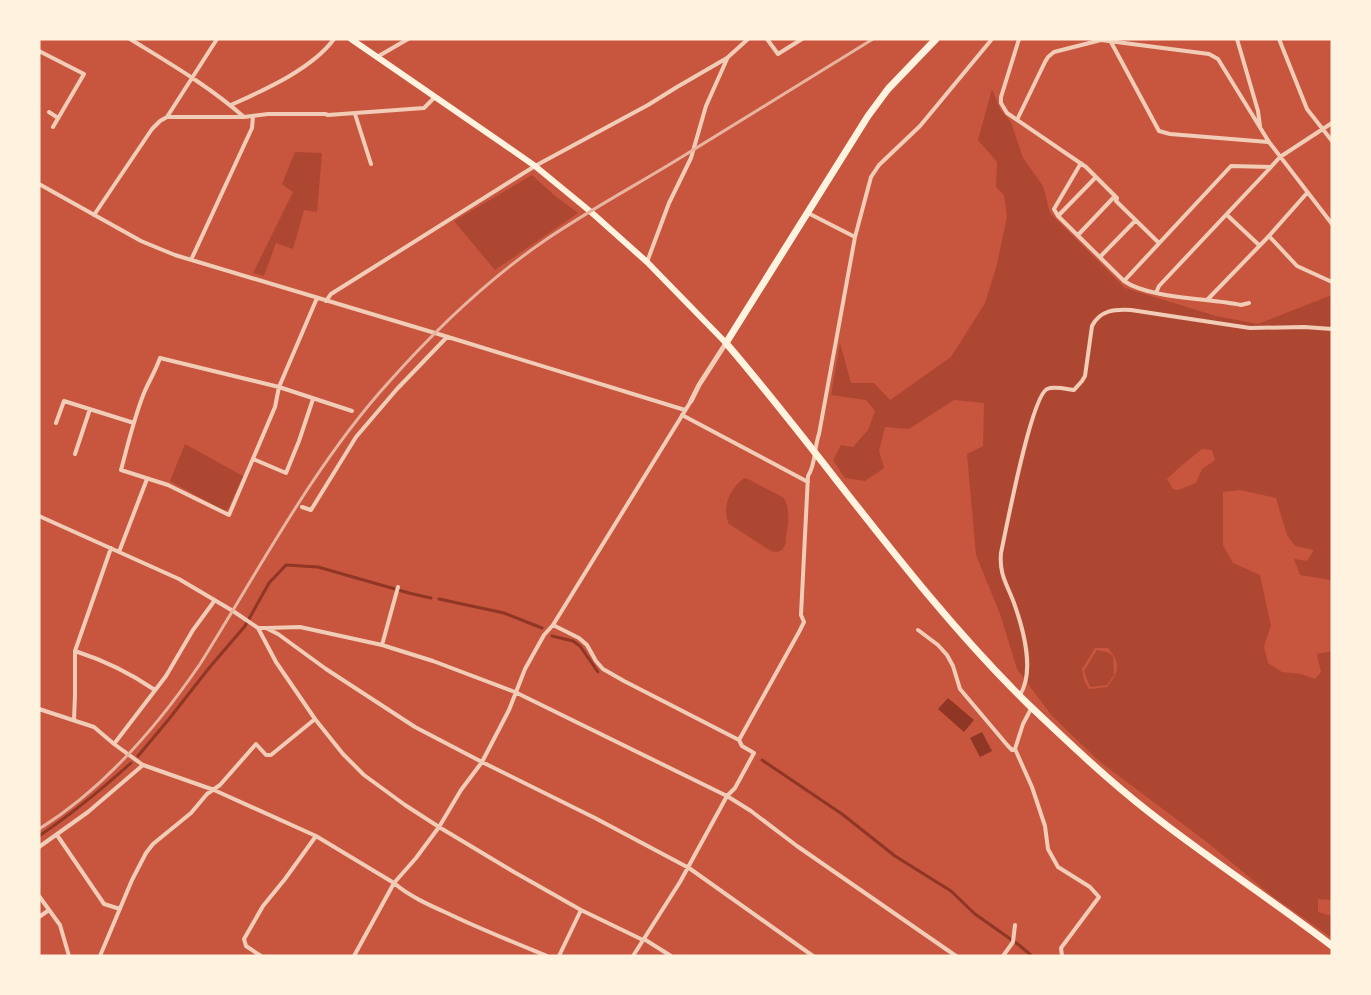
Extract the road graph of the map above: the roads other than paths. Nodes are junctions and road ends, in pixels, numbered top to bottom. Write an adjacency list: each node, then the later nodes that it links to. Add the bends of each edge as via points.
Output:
1 (130, 39): 18 (street)
2 (217, 39): 18 (street)
3 (334, 39): 20 (street, via 309,64)
4 (351, 39): 16 (main road)
5 (408, 39): 16 (street)
6 (748, 39): 17 (street)
7 (767, 39): 8 (street, via 778,54)
8 (802, 39)
9 (936, 39): 43 (highway, via 868,116)
10 (992, 39): 51 (street, via 920,126 874,171)
11 (1019, 39): 27 (street, via 1001,97 1007,113)
12 (1237, 39): 30 (street)
13 (1279, 39): 31 (street, via 1306,109)
14 (1111, 42): 27 (street, via 1093,41 1054,52); 30 (street, via 1209,54 1218,59); 33 (street, via 1159,131)
15 (39, 51): 26 (street, via 84,74)
16 (377, 57): 19 (main road)
17 (727, 58): 37 (street); 56 (street)
18 (192, 77): 20 (street); 24 (street)
19 (436, 96): 22 (street, via 424,108); 37 (main road)
20 (231, 105): 25 (street)
21 (49, 112): 26 (street)
22 (355, 114): 23 (street); 36 (street)
23 (253, 116): 25 (street); 55 (street, via 252,128)
24 (167, 117): 25 (street); 45 (street, via 152,129)
25 (244, 117)
26 (58, 118): 29 (street)
27 (1017, 120): 35 (street)
28 (1332, 123): 31 (street)
29 (53, 127)
30 (1261, 130): 33 (street)
31 (1323, 130): 32 (street); 34 (street)
32 (1332, 141)
33 (1269, 142): 34 (street)
34 (1280, 157): 38 (street); 41 (street)
35 (1081, 163): 39 (street); 46 (street, via 1054,209)
36 (371, 164)
37 (535, 166): 56 (main road); 62 (street, via 331,294)
38 (1271, 167): 44 (street); 52 (street, via 1231,166)
39 (1096, 177): 42 (street); 46 (street)
40 (39, 184): 45 (street)
41 (1307, 193): 48 (street); 50 (street)
42 (1115, 196): 47 (street); 49 (street)
43 (808, 213): 51 (street); 66 (highway)
44 (1227, 214): 53 (street); 59 (street)
45 (94, 215): 55 (street, via 141,241)
46 (1058, 216): 49 (street)
47 (1135, 221): 52 (street); 54 (street)
48 (1332, 224)
49 (1078, 235): 54 (street)
50 (1269, 236): 53 (street); 58 (street, via 1297,266)
51 (855, 237): 76 (street)
52 (1159, 243): 57 (street)
53 (1259, 245): 61 (street)
54 (1100, 257): 57 (street)
55 (191, 260): 60 (street)
56 (647, 262): 66 (main road)
57 (1124, 281): 59 (street)
58 (1332, 282)
59 (1156, 293): 61 (street)
60 (318, 298): 62 (street); 67 (street)
61 (1208, 300): 63 (street)
62 (326, 301): 65 (street)
63 (1249, 303)
64 (1332, 328): 95 (street, via 1250,328 1131,310 1112,310 1095,320 1082,381 1074,390 1047,389 1039,399 1023,451 1001,554 1001,570 1026,652 1025,687)
65 (447, 337): 71 (street); 81 (street, via 356,437 311,510)
66 (726, 343): 69 (street); 76 (highway)
67 (279, 387): 68 (street); 75 (street, via 160,358); 78 (street)
68 (313, 399): 72 (street); 78 (street, via 286,473)
69 (691, 401): 71 (street)
70 (90, 409): 74 (street, via 64,401); 75 (street); 77 (street)
71 (685, 410): 73 (street)
72 (352, 411)
73 (682, 415): 80 (street); 87 (street)
74 (56, 423)
75 (134, 423): 79 (street, via 121,470)
76 (814, 452): 80 (street); 95 (highway, via 920,586)
77 (75, 454)
78 (254, 459): 79 (street, via 229,515)
79 (147, 479): 84 (street)
80 (808, 482): 100 (street, via 801,615 804,622)
81 (302, 507)
82 (39, 516): 83 (street)
83 (111, 548): 84 (street); 92 (street)
84 (119, 552): 86 (street)
85 (397, 589): 91 (street)
86 (215, 600): 88 (street); 93 (street)
87 (553, 625): 94 (street); 100 (street, via 579,638 603,669)
88 (258, 628): 89 (street); 98 (street)
89 (266, 628): 91 (street, via 300,627); 103 (street, via 415,727)
90 (918, 630): 102 (street, via 947,655 960,689 1008,746)
91 (382, 645): 94 (street)
92 (75, 651): 93 (street, via 136,676); 99 (street)
93 (155, 690): 101 (street)
94 (515, 692): 103 (street); 106 (street)
95 (1020, 695): 96 (highway)
96 (1032, 707): 102 (street); 120 (highway, via 1149,812)
97 (39, 709): 99 (street)
98 (315, 719): 105 (street, via 271,755 256,744); 107 (street, via 364,775)
99 (74, 720): 101 (street, via 94,727)
100 (739, 740): 106 (street, via 754,753)
101 (114, 744): 104 (street)
102 (1016, 749): 132 (street, via 1046,826 1048,849 1054,861 1100,897 1061,948)
103 (482, 762): 107 (street); 111 (street)
104 (142, 765): 105 (street); 108 (street)
105 (213, 790): 109 (street); 114 (street, via 153,844)
106 (727, 796): 111 (street); 130 (street)
107 (439, 827): 112 (street); 116 (street)
108 (57, 835): 110 (street); 114 (street, via 104,904)
109 (316, 836): 112 (street); 123 (street, via 267,900 244,939 246,946)
110 (39, 847)
111 (689, 868): 119 (street); 129 (street)
112 (394, 883): 124 (street); 125 (street, via 431,906)
113 (39, 896): 115 (street)
114 (120, 909): 122 (street)
115 (49, 910): 117 (street); 121 (street, via 60,926)
116 (581, 910): 119 (street); 126 (street)
117 (39, 917)
118 (1015, 925): 131 (street, via 1013,942)
119 (643, 939): 127 (street); 128 (street)
120 (1332, 946)
121 (69, 956)
122 (100, 956)
123 (261, 956)
124 (354, 956)
125 (547, 956)
126 (560, 956)
127 (633, 956)
128 (671, 956)
129 (813, 956)
130 (956, 956)
131 (1003, 956)
132 (1062, 956)

